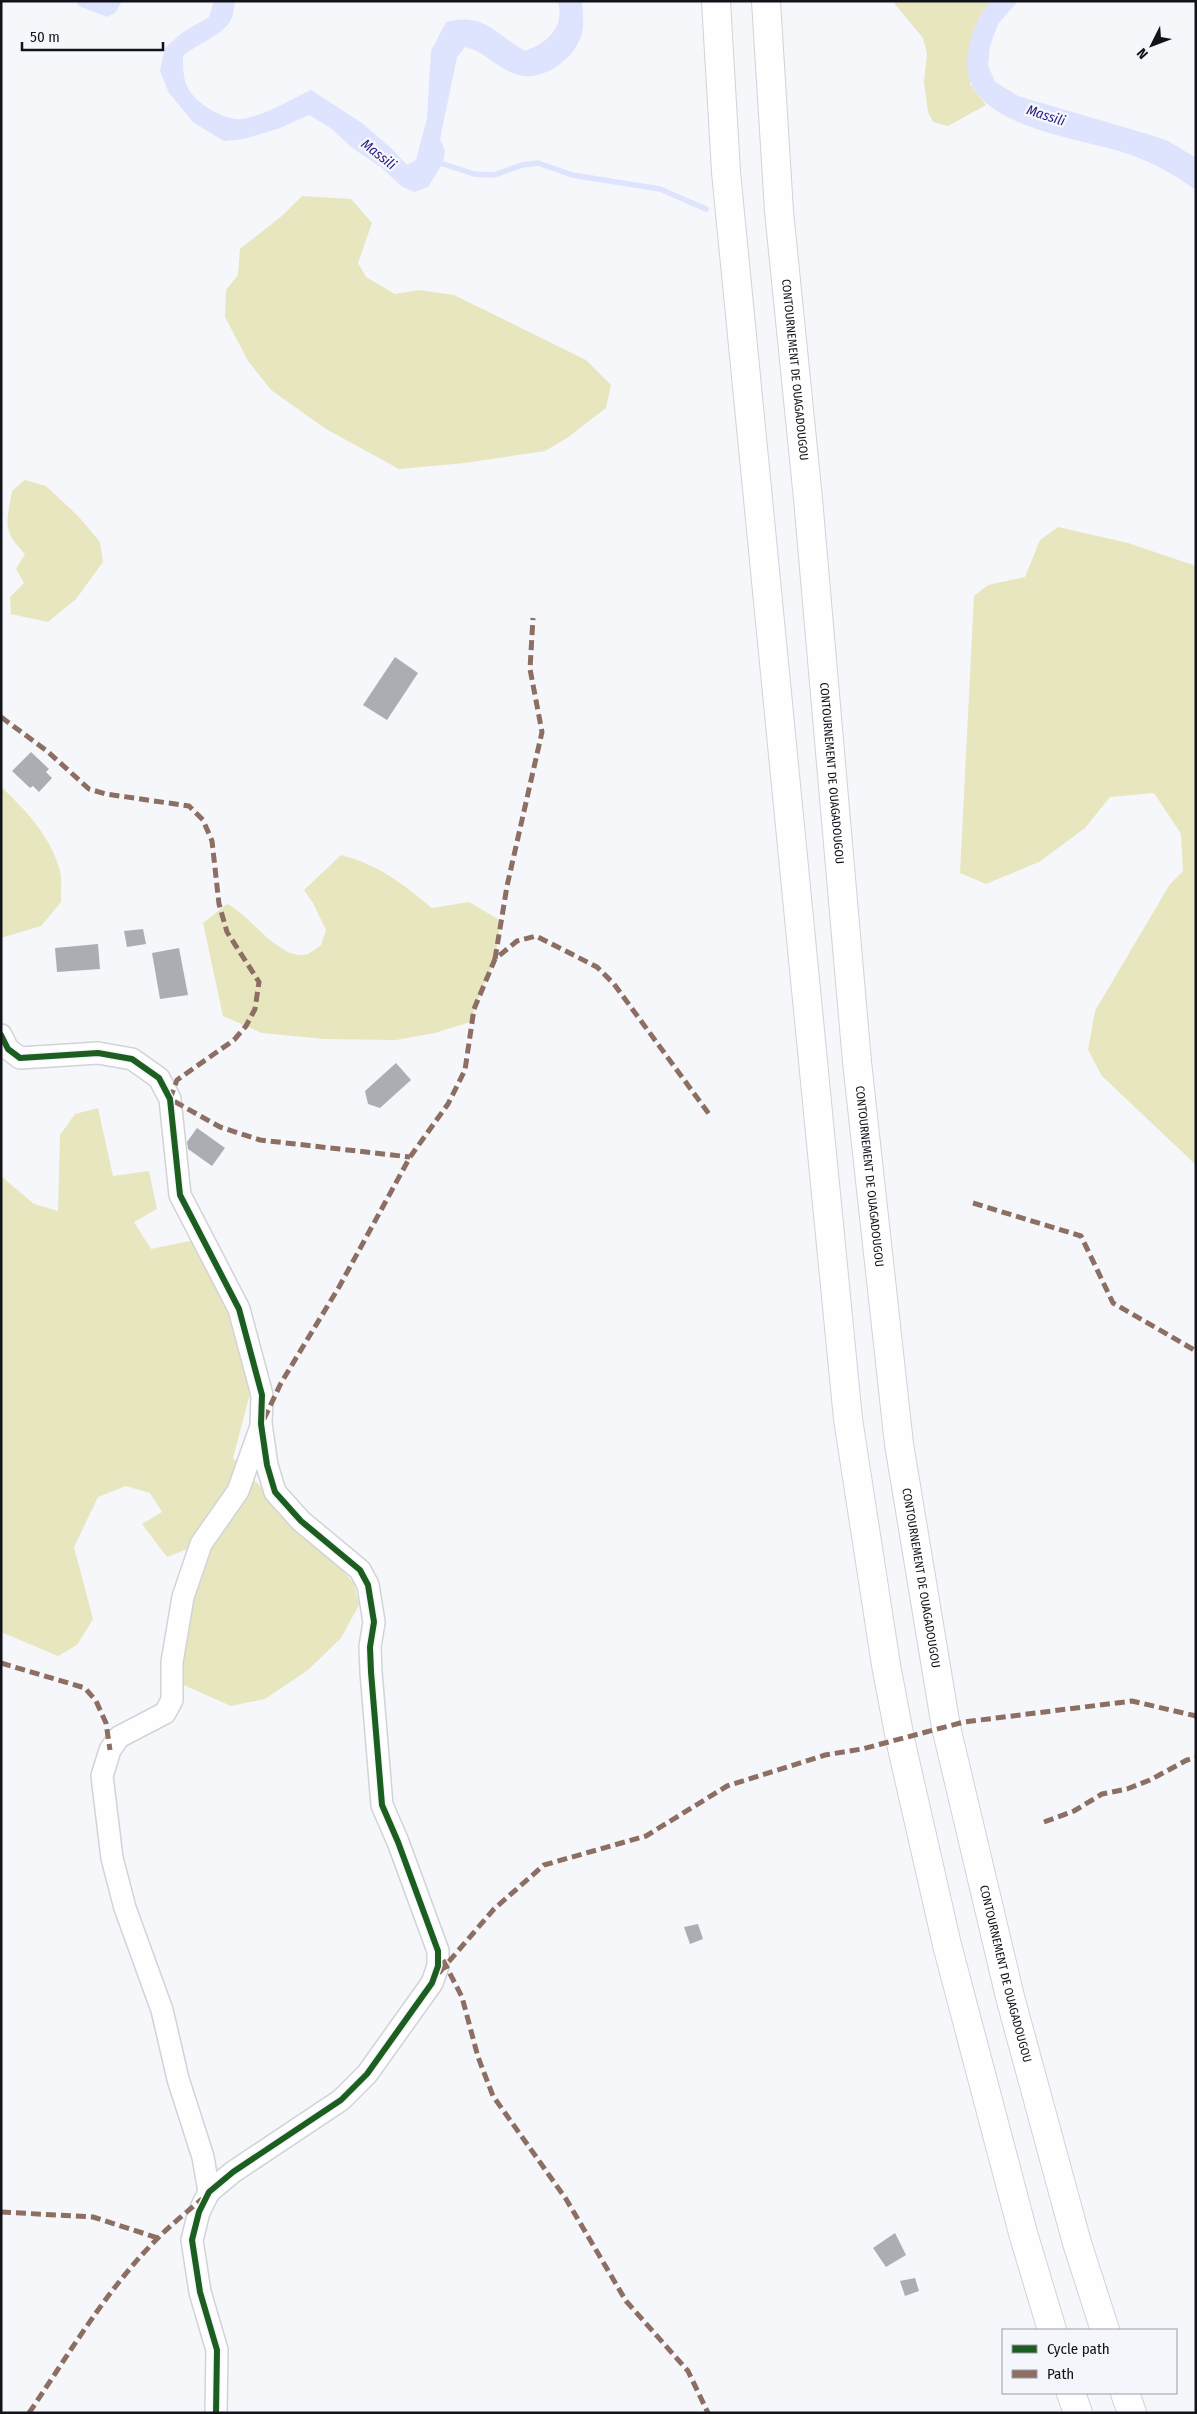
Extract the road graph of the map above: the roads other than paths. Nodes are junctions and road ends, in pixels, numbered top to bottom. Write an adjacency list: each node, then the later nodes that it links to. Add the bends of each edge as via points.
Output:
1 (716, 1): 6 (highway, via 726,172 848,1419 900,1739 948,1945 1023,2233)
2 (766, 1): 7 (highway, CONTOURNEMENT DE OUAGADOUGOU, via 779,211 808,499 857,1062 899,1444 946,1727 1010,1997 1076,2243)
3 (1, 1035): 4 (street, via 8,1049 20,1058 98,1053 132,1059 159,1078 170,1099 180,1195 238,1309 262,1395)
4 (261, 1424): 5 (street, via 238,1491 201,1544 183,1597 172,1662 172,1700 165,1713 119,1737 110,1750 102,1776 112,1858 124,1908 162,2010 178,2079 203,2157); 5 (street, via 266,1465 275,1492 301,1521 360,1570 368,1585 374,1622 371,1672 382,1805 438,1951 438,1966 432,1983 367,2074 341,2100 233,2172)
5 (209, 2192): 10 (street, via 199,2212 192,2240 200,2292 217,2350)
6 (1052, 2329)
7 (1105, 2329)
8 (1072, 2394): 11 (highway)
9 (1125, 2394): 12 (highway)
10 (216, 2413)
11 (1078, 2413)
12 (1132, 2413)

